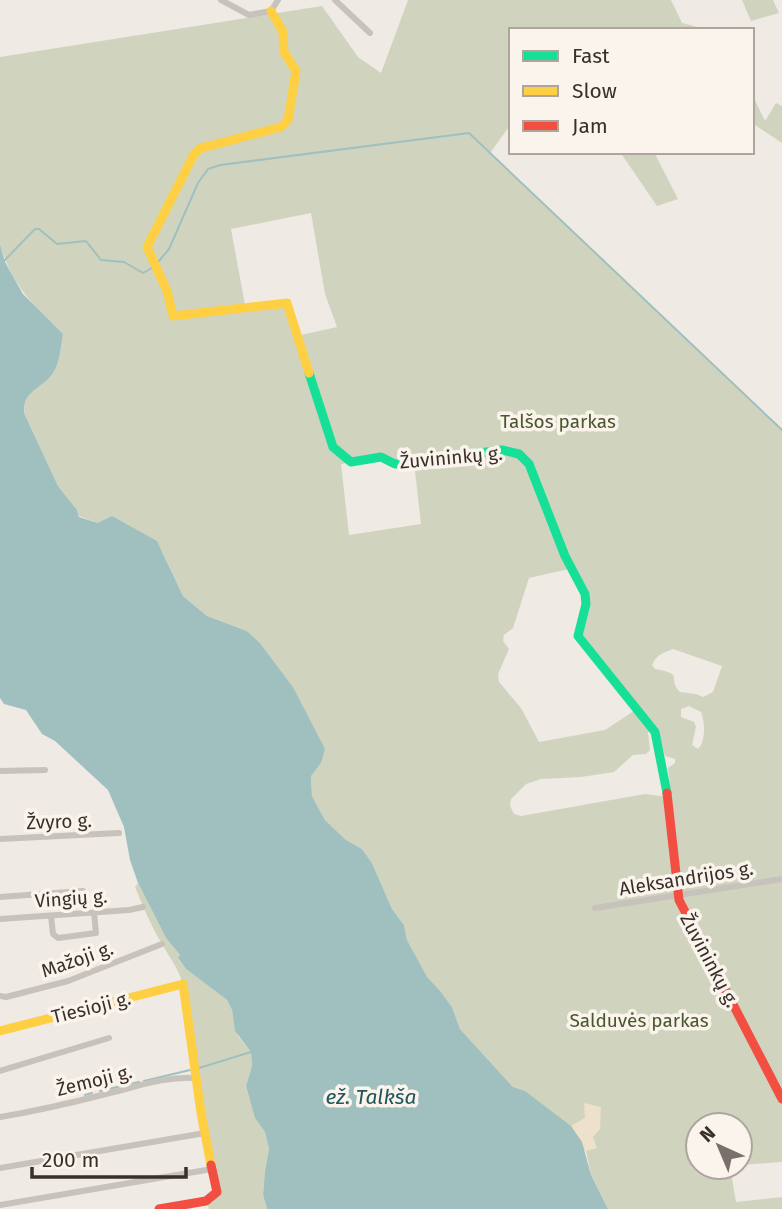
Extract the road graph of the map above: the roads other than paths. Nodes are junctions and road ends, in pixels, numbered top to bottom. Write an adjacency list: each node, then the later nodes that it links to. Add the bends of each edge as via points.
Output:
1 (221, 0): 4 (street, via 249,15)
2 (278, 0): 4 (street)
3 (335, 0): 5 (street)
4 (271, 11): 12 (street, Žuvininkų g., via 283,32 284,52 296,71 288,120 281,127 201,148 194,154 147,247 173,316 287,303 333,447 351,461 381,457 396,464 502,450 519,454 529,464 566,560 586,597 578,636 658,741)
5 (370, 33)
6 (46, 770): 7 (street)
7 (0, 771)
8 (120, 833): 9 (street, Žvyro g.)
9 (0, 839)
10 (782, 879): 12 (street, Aleksandrijos g.)
11 (83, 891): 13 (street)
12 (677, 895): 15 (street, Aleksandrijos g.); 25 (street, Žuvininkų g.)
13 (0, 897)
14 (143, 907): 16 (street, Vingių g.)
15 (595, 908)
16 (94, 912): 17 (street, Vingių g.); 17 (street, via 96,933 58,938 52,934)
17 (51, 916): 18 (street, Vingių g.)
18 (0, 919)
19 (162, 944): 20 (street, Mažoji g., via 68,981)
20 (0, 996)
21 (0, 1031): 24 (street, Tiesioji g., via 183,984)
22 (109, 1038): 23 (street)
23 (0, 1072)
24 (196, 1078): 26 (street, Žemoji g., via 150,1082); 27 (street)
25 (782, 1099)
26 (0, 1117)
27 (205, 1133): 28 (street); 29 (street)
28 (0, 1168)
29 (212, 1169): 30 (street); 31 (street, via 216,1192 206,1200)
30 (0, 1205)
31 (159, 1209)

